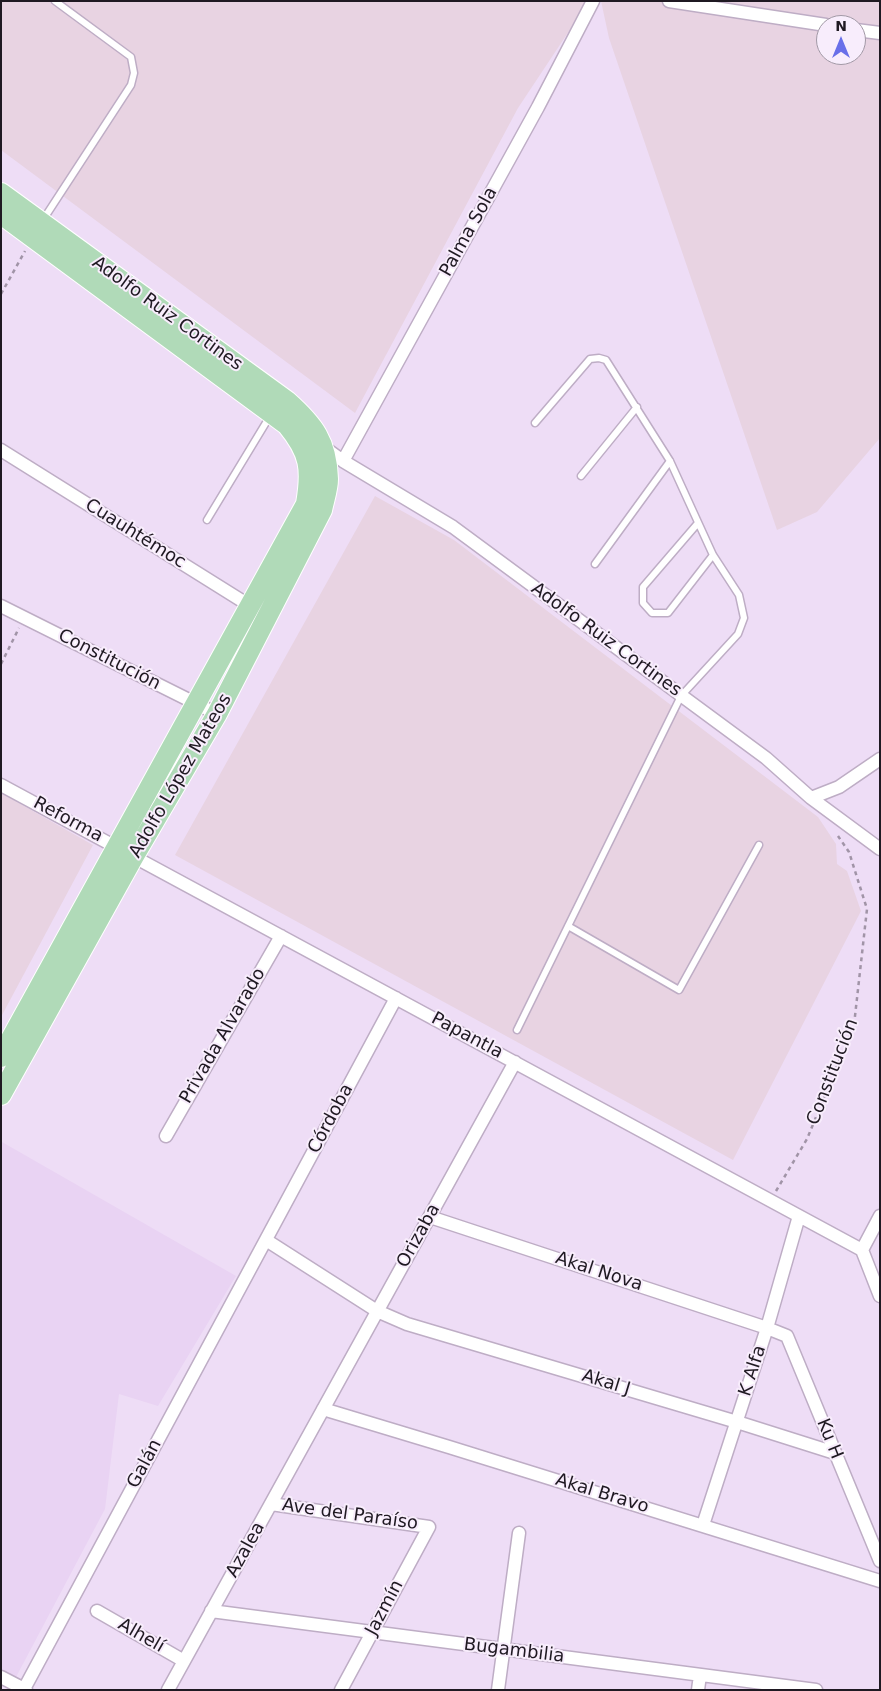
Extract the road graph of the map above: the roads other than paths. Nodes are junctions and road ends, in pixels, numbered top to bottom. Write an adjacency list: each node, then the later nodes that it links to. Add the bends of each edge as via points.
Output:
1 (55, 1): 9 (lane, via 131,58 134,73 131,85)
2 (593, 1): 16 (street, Palma Sola)
3 (669, 1): 4 (street)
4 (816, 23)
5 (866, 31): 6 (street)
6 (880, 33)
7 (1, 193): 9 (main road, Adolfo Ruiz Cortines)
8 (1, 214): 9 (main road, Adolfo Ruiz Cortines)
9 (37, 230): 11 (main road, Adolfo Ruiz Cortines); 14 (main road, Adolfo Ruiz Cortines, via 287,401 304,415)
10 (637, 407): 12 (lane, via 606,360 590,359); 17 (lane); 18 (lane)
11 (272, 413): 13 (main road, Adolfo Ruiz Cortines); 19 (lane)
12 (534, 423)
13 (301, 443): 14 (street, Adolfo Ruiz Cortines); 23 (main road, Adolfo López Mateos, via 309,466 306,504)
14 (323, 446): 16 (street, Adolfo Ruiz Cortines); 25 (main road, Adolfo López Mateos, via 328,480 322,510)
15 (3, 456): 23 (street, Cuauhtémoc)
16 (343, 461): 26 (street, Adolfo Ruiz Cortines, via 453,527)
17 (670, 461): 20 (lane); 22 (lane)
18 (581, 476)
19 (207, 520)
20 (698, 523): 21 (lane); 21 (lane, via 643,587 643,603 652,614 668,612)
21 (714, 555): 26 (lane, via 739,595 744,618 738,634)
22 (595, 564)
23 (249, 605): 25 (street, Cuauhtémoc); 27 (main road, Adolfo López Mateos)
24 (1, 606): 27 (street, Constitución)
25 (268, 617): 28 (main road, Adolfo López Mateos)
26 (681, 696): 31 (street, Adolfo Ruiz Cortines, via 766,758); 35 (lane)
27 (196, 704): 28 (street, Constitución); 34 (main road, Adolfo López Mateos)
28 (217, 714): 34 (main road, Adolfo López Mateos)
29 (880, 759): 31 (street, via 838,787)
30 (1, 785): 34 (street, Reforma)
31 (811, 798): 33 (street, Adolfo Ruiz Cortines)
32 (759, 845): 35 (lane, via 679,990)
33 (880, 849)
34 (126, 851): 36 (street, Papantla); 39 (main road, Adolfo López Mateos); 41 (main road, Adolfo López Mateos)
35 (568, 926): 38 (lane)
36 (281, 936): 37 (street, Papantla); 42 (street, Privada Alvarado)
37 (396, 998): 40 (street, Papantla); 46 (street, Córdoba)
38 (517, 1030)
39 (1, 1057)
40 (516, 1062): 43 (street, Papantla); 45 (street, Orizaba)
41 (1, 1095)
42 (166, 1136)
43 (799, 1216): 47 (street, Papantla); 50 (street, K Alfa)
44 (880, 1216): 47 (street)
45 (430, 1217): 49 (street, Orizaba); 50 (street, Akal Nova)
46 (266, 1240): 49 (street, Akal J); 67 (street, Galán)
47 (862, 1250): 48 (street)
48 (880, 1296)
49 (377, 1311): 51 (street, Orizaba); 52 (street, Akal J, via 407,1324)
50 (767, 1328): 52 (street, K Alfa); 53 (street, Ku H, via 787,1336)
51 (323, 1409): 54 (street, Azalea); 55 (street, Akal Bravo)
52 (737, 1422): 53 (street, Akal J); 55 (street, K Alfa)
53 (835, 1454): 58 (street, Ku H)
54 (271, 1504): 56 (street, Ave del Paraíso); 61 (street, Azalea)
55 (703, 1525): 59 (street, Akal Bravo)
56 (429, 1527): 62 (street, Jazmín)
57 (519, 1533): 63 (street)
58 (880, 1561)
59 (880, 1580)
60 (97, 1612): 64 (street, Alhelí)
61 (212, 1612): 62 (street, Bugambilia); 64 (street, Azalea)
62 (373, 1632): 63 (street, Bugambilia); 69 (street, Jazmín)
63 (504, 1649): 65 (street, Bugambilia); 70 (street)
64 (184, 1661): 68 (street, Azalea)
65 (700, 1675): 71 (street); 72 (street, Bugambilia)
66 (1, 1677): 67 (street)
67 (25, 1689)
68 (168, 1690)
69 (341, 1690)
70 (498, 1690)
71 (698, 1690)
72 (816, 1690)

